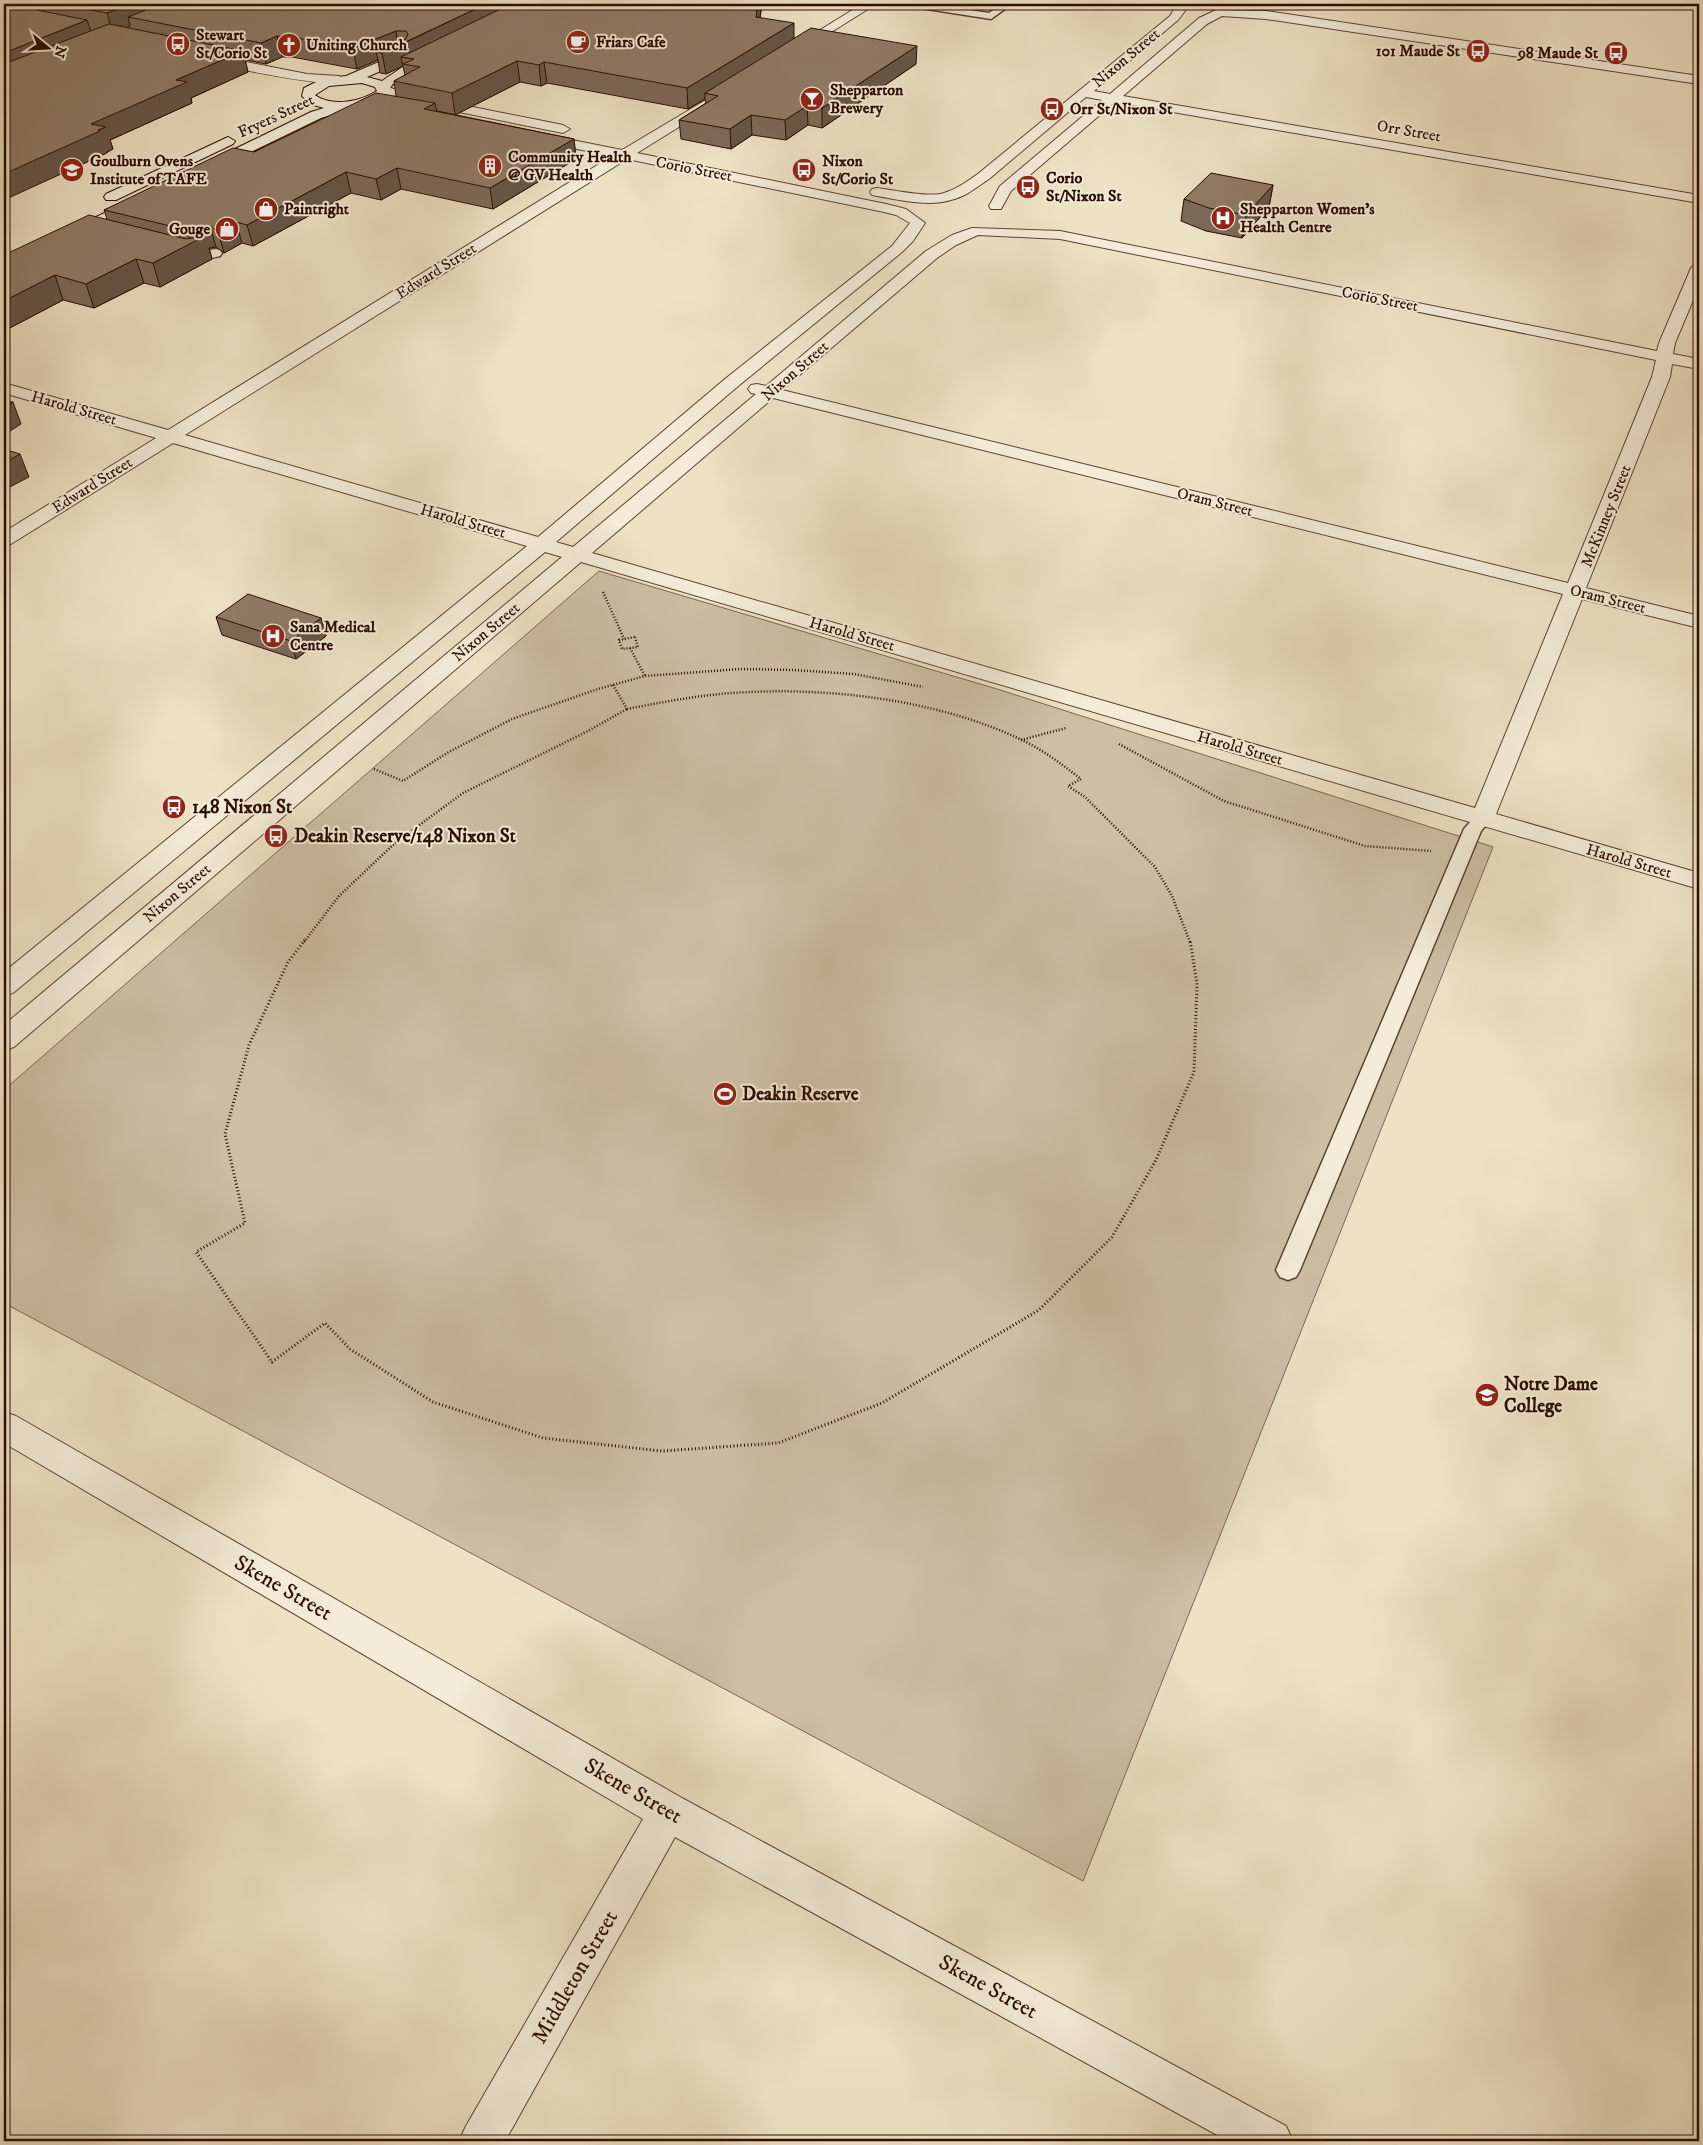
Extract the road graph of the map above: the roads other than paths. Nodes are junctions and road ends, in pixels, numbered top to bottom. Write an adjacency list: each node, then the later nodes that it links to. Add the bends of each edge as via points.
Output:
1 (870, 4): 12 (street)
2 (914, 4): 6 (lane, via 991,16)
3 (1177, 4): 7 (street, via 1196,11); 17 (street, Nixon Street, via 1179,11 1174,18)
4 (1241, 4): 7 (street)
5 (1254, 4): 8 (street)
6 (1005, 6)
7 (1221, 12): 8 (street); 19 (street, Nixon Street, via 1203,21)
8 (1388, 29): 11 (street)
9 (448, 50): 16 (street, via 395,76 387,81)
10 (414, 51): 14 (street)
11 (1560, 55): 13 (street); 15 (street)
12 (779, 59)
13 (1699, 71)
14 (345, 79): 16 (street, Corio Street, via 372,81); 20 (street, via 316,86 309,91); 20 (street, via 307,78 201,63 294,88)
15 (1699, 80)
16 (384, 88): 21 (street, Fryers Street, via 379,96); 23 (street, Corio Street, via 398,96)
17 (1084, 93): 19 (street, Orr Street); 29 (street, Nixon Street, via 968,188)
18 (720, 95): 23 (street, Edward Street)
19 (1112, 98): 30 (street, Orr Street); 32 (street, Nixon Street, via 1005,189)
20 (306, 100): 21 (street, Corio Street)
21 (351, 104): 24 (street, Corio Street, via 390,107); 26 (street, Fryers Street, via 316,115)
22 (241, 134): 31 (street, Fryers Street, via 103,201)
23 (640, 145): 24 (street, Edward Street); 25 (street, Corio Street)
24 (623, 155): 33 (street, Corio Street, via 886,208 901,212); 47 (street, Edward Street)
25 (758, 168)
26 (197, 173)
27 (862, 189): 29 (street, via 909,197)
28 (151, 195): 31 (street)
29 (944, 197): 32 (street, Corio Street, via 978,199); 33 (street, Nixon Street, via 916,207 912,214)
30 (1699, 199)
31 (131, 204): 34 (street)
32 (1006, 212): 35 (street, Nixon Street, via 1001,222); 37 (street, Corio Street)
33 (926, 226): 35 (street, Corio Street); 44 (street, Nixon Street)
34 (80, 229): 36 (lane); 40 (street)
35 (977, 232): 37 (street, Corio Street); 46 (street, Nixon Street, via 956,237 942,245)
36 (96, 233)
37 (1060, 235): 42 (street, Corio Street)
38 (174, 252): 39 (lane, via 193,257)
39 (216, 253)
40 (4, 266)
41 (1699, 268): 42 (street, McKinney Street, via 1667,343)
42 (1665, 357): 43 (street, Corio Street); 51 (street, McKinney Street, via 1663,373)
43 (1699, 364)
44 (731, 383): 46 (street, Oram Street); 49 (street, Nixon Street)
45 (4, 388): 47 (street, Harold Street)
46 (770, 392): 50 (street, Nixon Street); 51 (street, Oram Street)
47 (171, 436): 48 (street, Edward Street); 49 (street, Harold Street)
48 (4, 540)
49 (542, 544): 50 (street, Harold Street); 55 (street, Nixon Street)
50 (577, 554): 53 (street, Harold Street); 56 (street, Nixon Street)
51 (1575, 591): 52 (street, Oram Street); 53 (street, McKinney Street)
52 (1699, 622)
53 (1483, 818): 54 (street, Harold Street); 57 (lane, via 1473,829)
54 (1699, 881)
55 (4, 986)
56 (4, 1040)
57 (1288, 1270)
58 (4, 1426): 59 (street, Skene Street)
59 (668, 1812): 60 (street, Middleton Street); 61 (street, Skene Street)
60 (481, 2141)
61 (1271, 2141)

